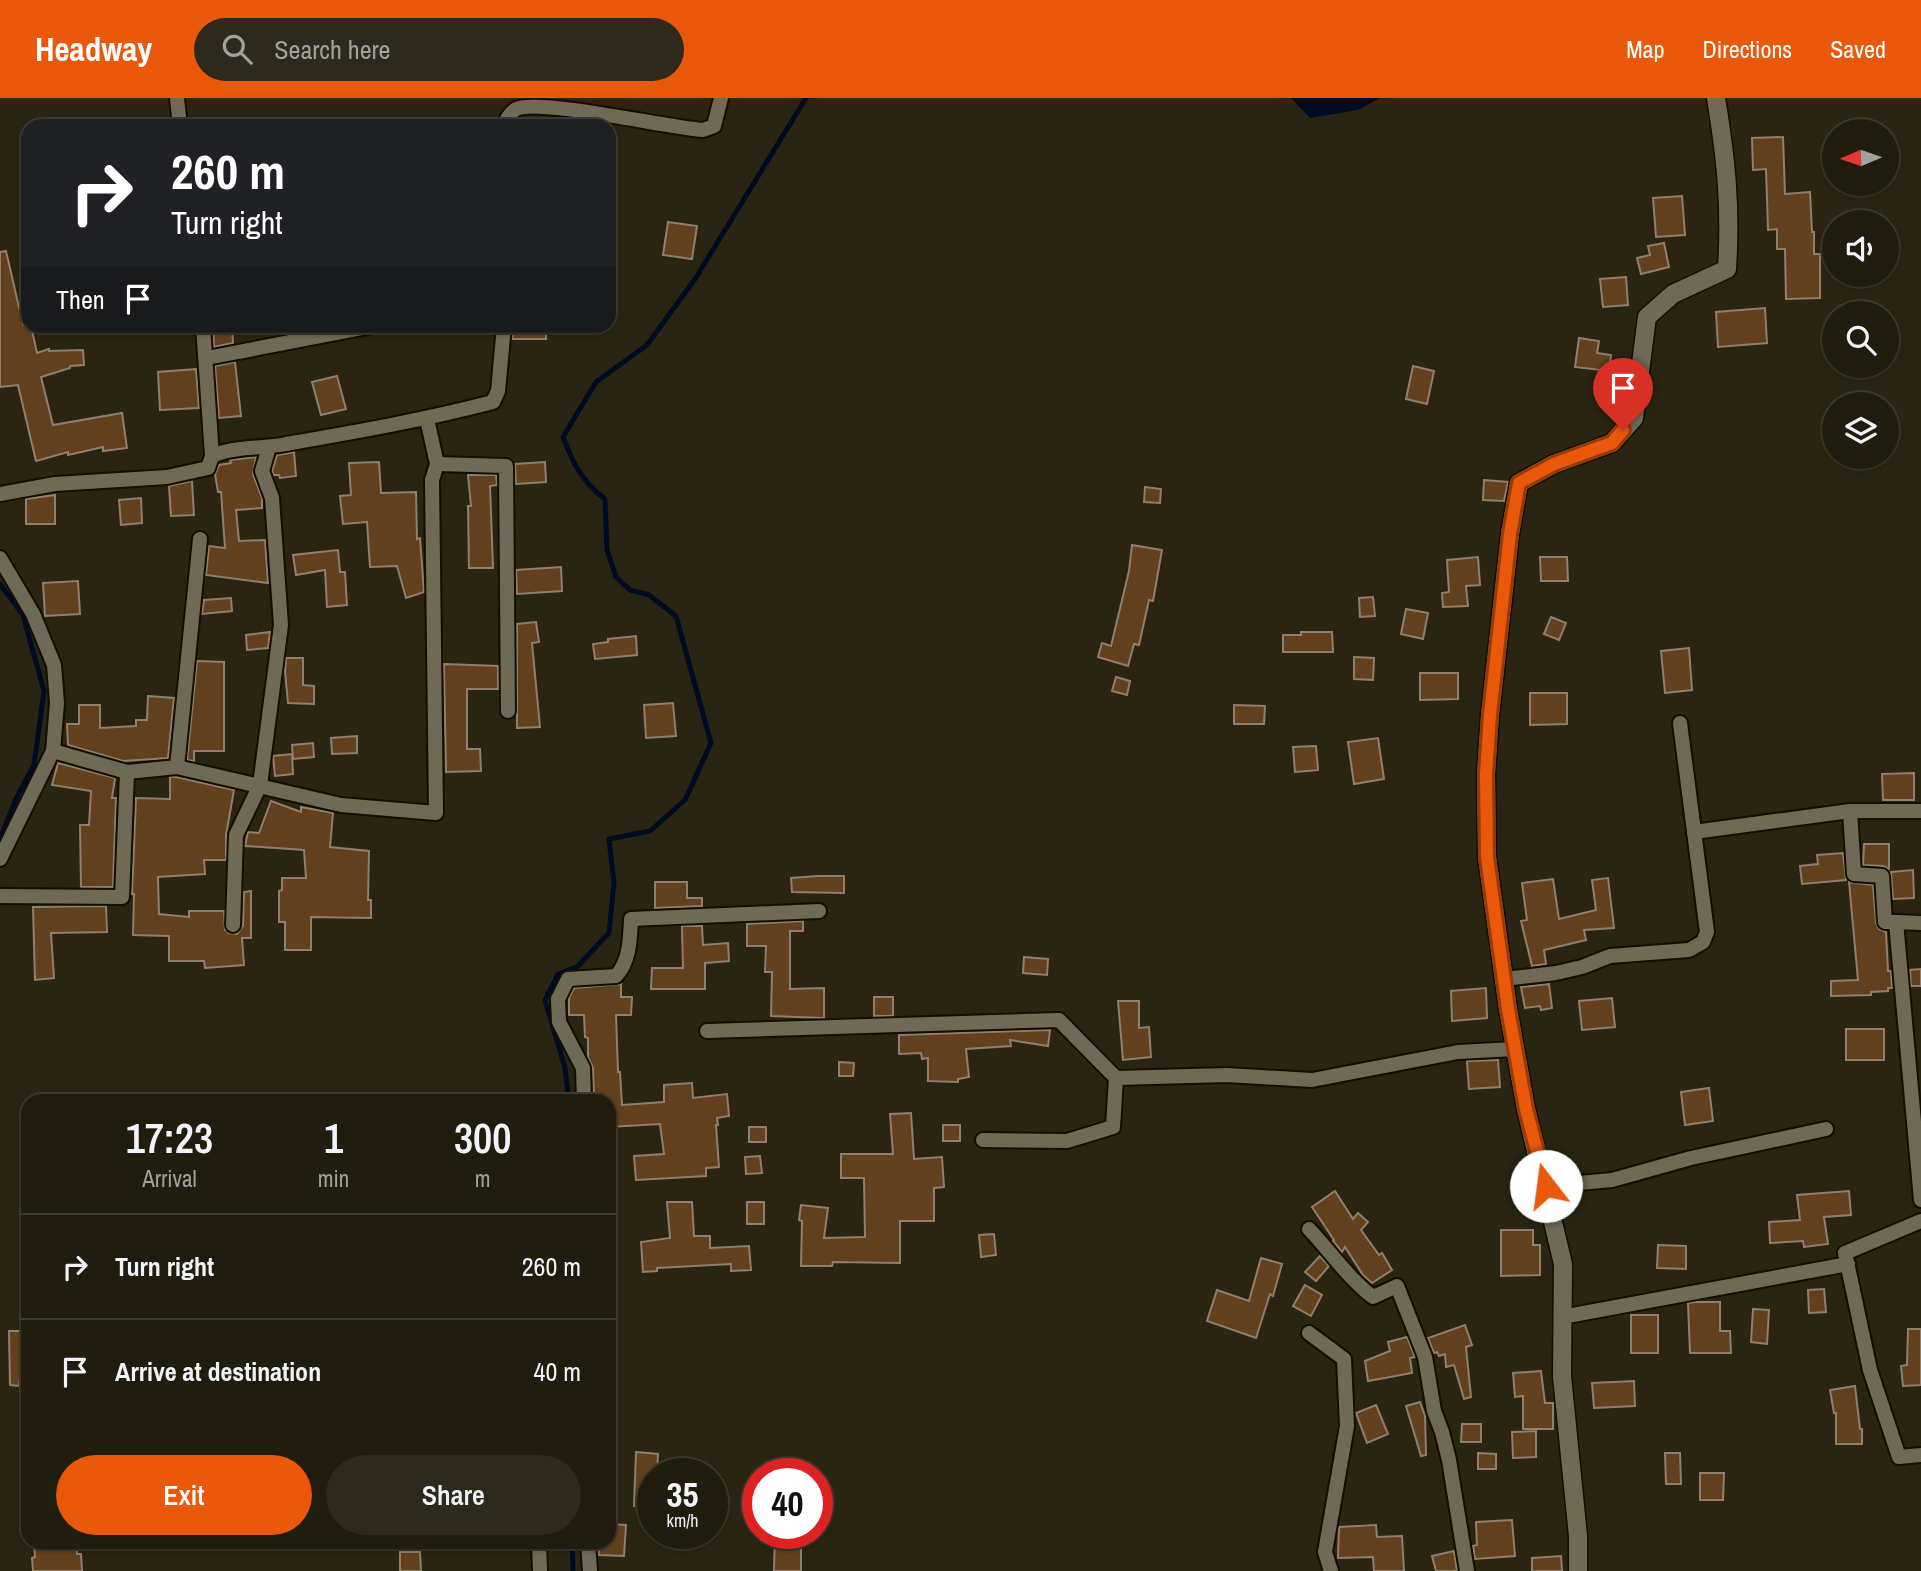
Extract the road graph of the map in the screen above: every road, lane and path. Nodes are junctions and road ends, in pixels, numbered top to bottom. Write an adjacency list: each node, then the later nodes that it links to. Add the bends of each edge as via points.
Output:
1 (177, 98): 4 (street)
2 (721, 98): 5 (street, via 714,126 703,131 528,106 516,109)
3 (1716, 98): 32 (street, via 1727,167 1727,269 1673,294 1647,317 1634,418 1612,443 1554,464 1519,483 1486,774 1487,857)
4 (179, 119)
5 (508, 119)
6 (204, 333): 9 (street)
7 (337, 333): 9 (street)
8 (503, 333): 10 (street, via 493,402)
9 (207, 358): 12 (street)
10 (427, 419): 11 (street); 13 (street)
11 (269, 447): 12 (street, via 224,450); 22 (street, via 262,471 272,498 281,625)
12 (212, 456): 14 (street, via 208,468 167,477 55,484)
13 (437, 464): 17 (street, via 506,466); 22 (street, via 432,480 436,813 341,805)
14 (0, 494)
15 (200, 539): 20 (street)
16 (0, 558): 19 (street, via 33,614 54,665)
17 (508, 711)
18 (1680, 723): 25 (street)
19 (53, 751): 21 (street); 26 (street)
20 (177, 767): 21 (street); 22 (street)
21 (127, 772): 27 (street, via 122,898)
22 (260, 785): 31 (street, via 236,835)
23 (1850, 811): 24 (street); 25 (street); 29 (street, via 1854,874 1882,876 1885,922)
24 (1921, 811)
25 (1694, 832): 32 (street, via 1707,932 1703,942 1689,950 1610,956 1556,973)
26 (0, 859)
27 (0, 896)
28 (819, 911): 36 (street, via 631,919 623,969 616,976 568,979 558,999 559,1022 583,1068)
29 (1896, 922): 30 (street); 40 (street)
30 (1921, 923)
31 (233, 925)
32 (1504, 979): 34 (street)
33 (708, 1031): 35 (street, via 1059,1020)
34 (1515, 1049): 35 (street, via 1458,1052 1312,1080 1227,1075); 39 (street)
35 (1116, 1078): 38 (street, via 1113,1127 1067,1142)
36 (584, 1094)
37 (1826, 1129): 39 (street, via 1612,1180)
38 (983, 1140)
39 (1546, 1186): 44 (street, via 1563,1264)
40 (1921, 1200)
41 (1921, 1221): 43 (street, via 1845,1254)
42 (1309, 1229): 52 (street, via 1355,1284 1373,1297 1397,1286 1425,1357 1449,1460)
43 (1848, 1264): 44 (street); 46 (street, via 1870,1370 1899,1457)
44 (1562, 1317): 53 (street, via 1562,1376)
45 (1309, 1333): 51 (street, via 1344,1359 1347,1426 1325,1552)
46 (1921, 1455)
47 (539, 1549): 49 (street)
48 (588, 1549): 50 (street)
49 (540, 1571)
50 (590, 1571)
51 (1331, 1571)
52 (1467, 1571)
53 (1578, 1571)

